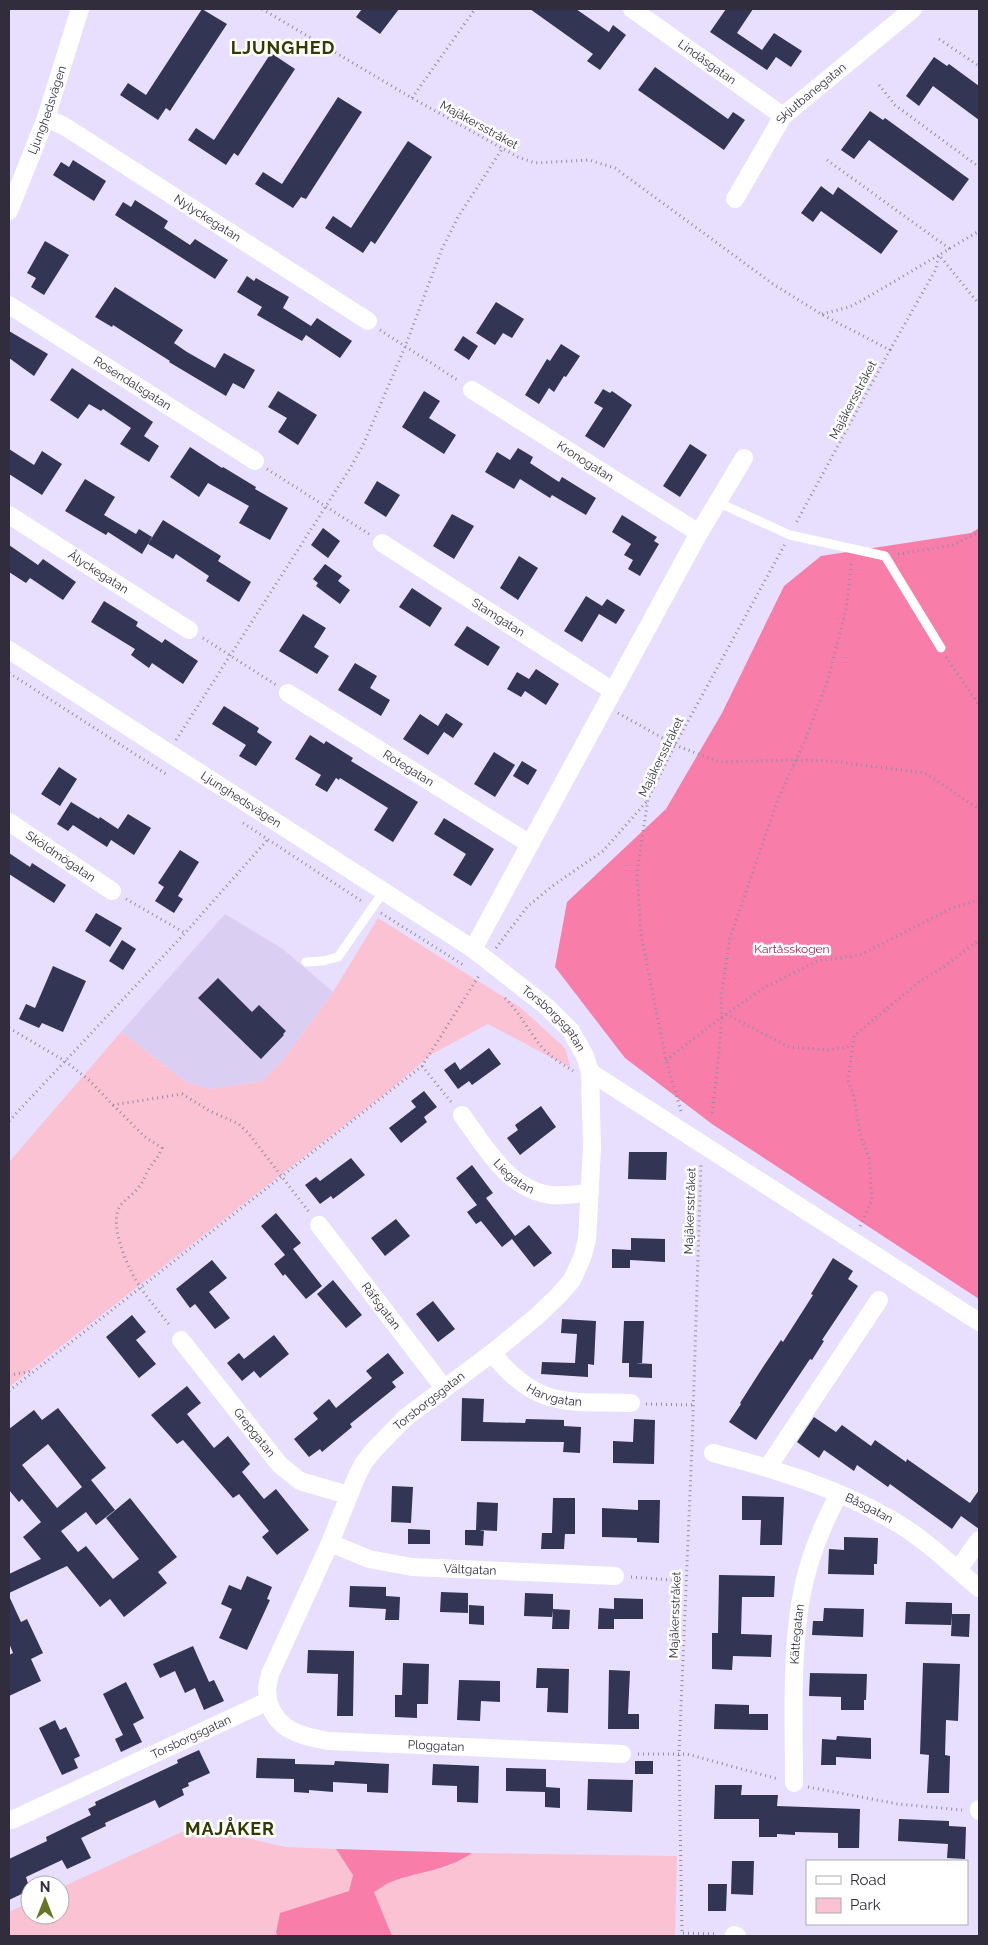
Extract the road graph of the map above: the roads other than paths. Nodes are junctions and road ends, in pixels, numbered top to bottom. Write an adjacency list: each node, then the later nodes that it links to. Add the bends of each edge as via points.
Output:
1 (80, 9): 5 (street, Ljunghedsvägen)
2 (632, 9): 4 (street, Lindåsgatan)
3 (912, 9): 4 (street, Skjutbanegatan)
4 (783, 116): 6 (street, Skjutbanegatan)
5 (46, 118): 7 (street, Ljunghedsvägen); 9 (street, Nylyckegatan, via 64,126)
6 (735, 199)
7 (9, 211)
8 (9, 305): 12 (street, Rosendalsgatan)
9 (368, 321)
10 (472, 390): 15 (street, Kronogatan)
11 (744, 458): 13 (street)
12 (255, 461)
13 (717, 502): 15 (street); 18 (lane, via 790,535 885,556)
14 (9, 515): 17 (street, Ålyckegatan)
15 (699, 533): 21 (street)
16 (382, 543): 21 (street, Stamgatan)
17 (189, 630)
18 (941, 648)
19 (9, 650): 24 (street, Ljunghedsvägen)
20 (288, 693): 23 (street, Rotegatan)
21 (609, 698): 23 (street)
22 (9, 822): 25 (street, Sköldmögatan)
23 (530, 844): 26 (street)
24 (384, 890): 26 (street, Ljunghedsvägen); 27 (lane, via 338,956)
25 (112, 891)
26 (474, 948): 28 (street, Torsborgsgatan, via 547,1007 571,1031)
27 (306, 962)
28 (590, 1072): 30 (street, Torsborgsgatan); 33 (street)
29 (462, 1115): 30 (street, Liegatan, via 506,1173 529,1188 552,1195)
30 (590, 1193): 35 (street, Torsborgsgatan, via 587,1240 572,1280)
31 (319, 1225): 36 (street, Räfsgatan)
32 (879, 1300): 39 (street)
33 (979, 1322)
34 (181, 1340): 41 (street, Grepgatan, via 280,1465 300,1481)
35 (492, 1353): 36 (street, Torsborgsgatan); 37 (street, Harvgatan, via 511,1375 542,1396 564,1401)
36 (444, 1388): 41 (street, Torsborgsgatan, via 386,1435 363,1464)
37 (631, 1403)
38 (713, 1453): 39 (street, Båsgatan)
39 (768, 1467): 40 (street, Båsgatan)
40 (839, 1494): 44 (street, Båsgatan, via 893,1520); 49 (street, Kättegatan, via 816,1542 800,1604 795,1654)
41 (348, 1495): 43 (street, Torsborgsgatan)
42 (979, 1540): 44 (street)
43 (330, 1543): 45 (street, Vältgatan, via 369,1559 412,1568); 47 (street, Torsborgsgatan, via 270,1674)
44 (958, 1570): 46 (street, Båsgatan)
45 (615, 1576)
46 (979, 1588)
47 (268, 1701): 48 (street, Ploggatan, via 276,1719 285,1727 296,1734 328,1741); 50 (street, Torsborgsgatan)
48 (622, 1754)
49 (794, 1783)
50 (12, 1820)

